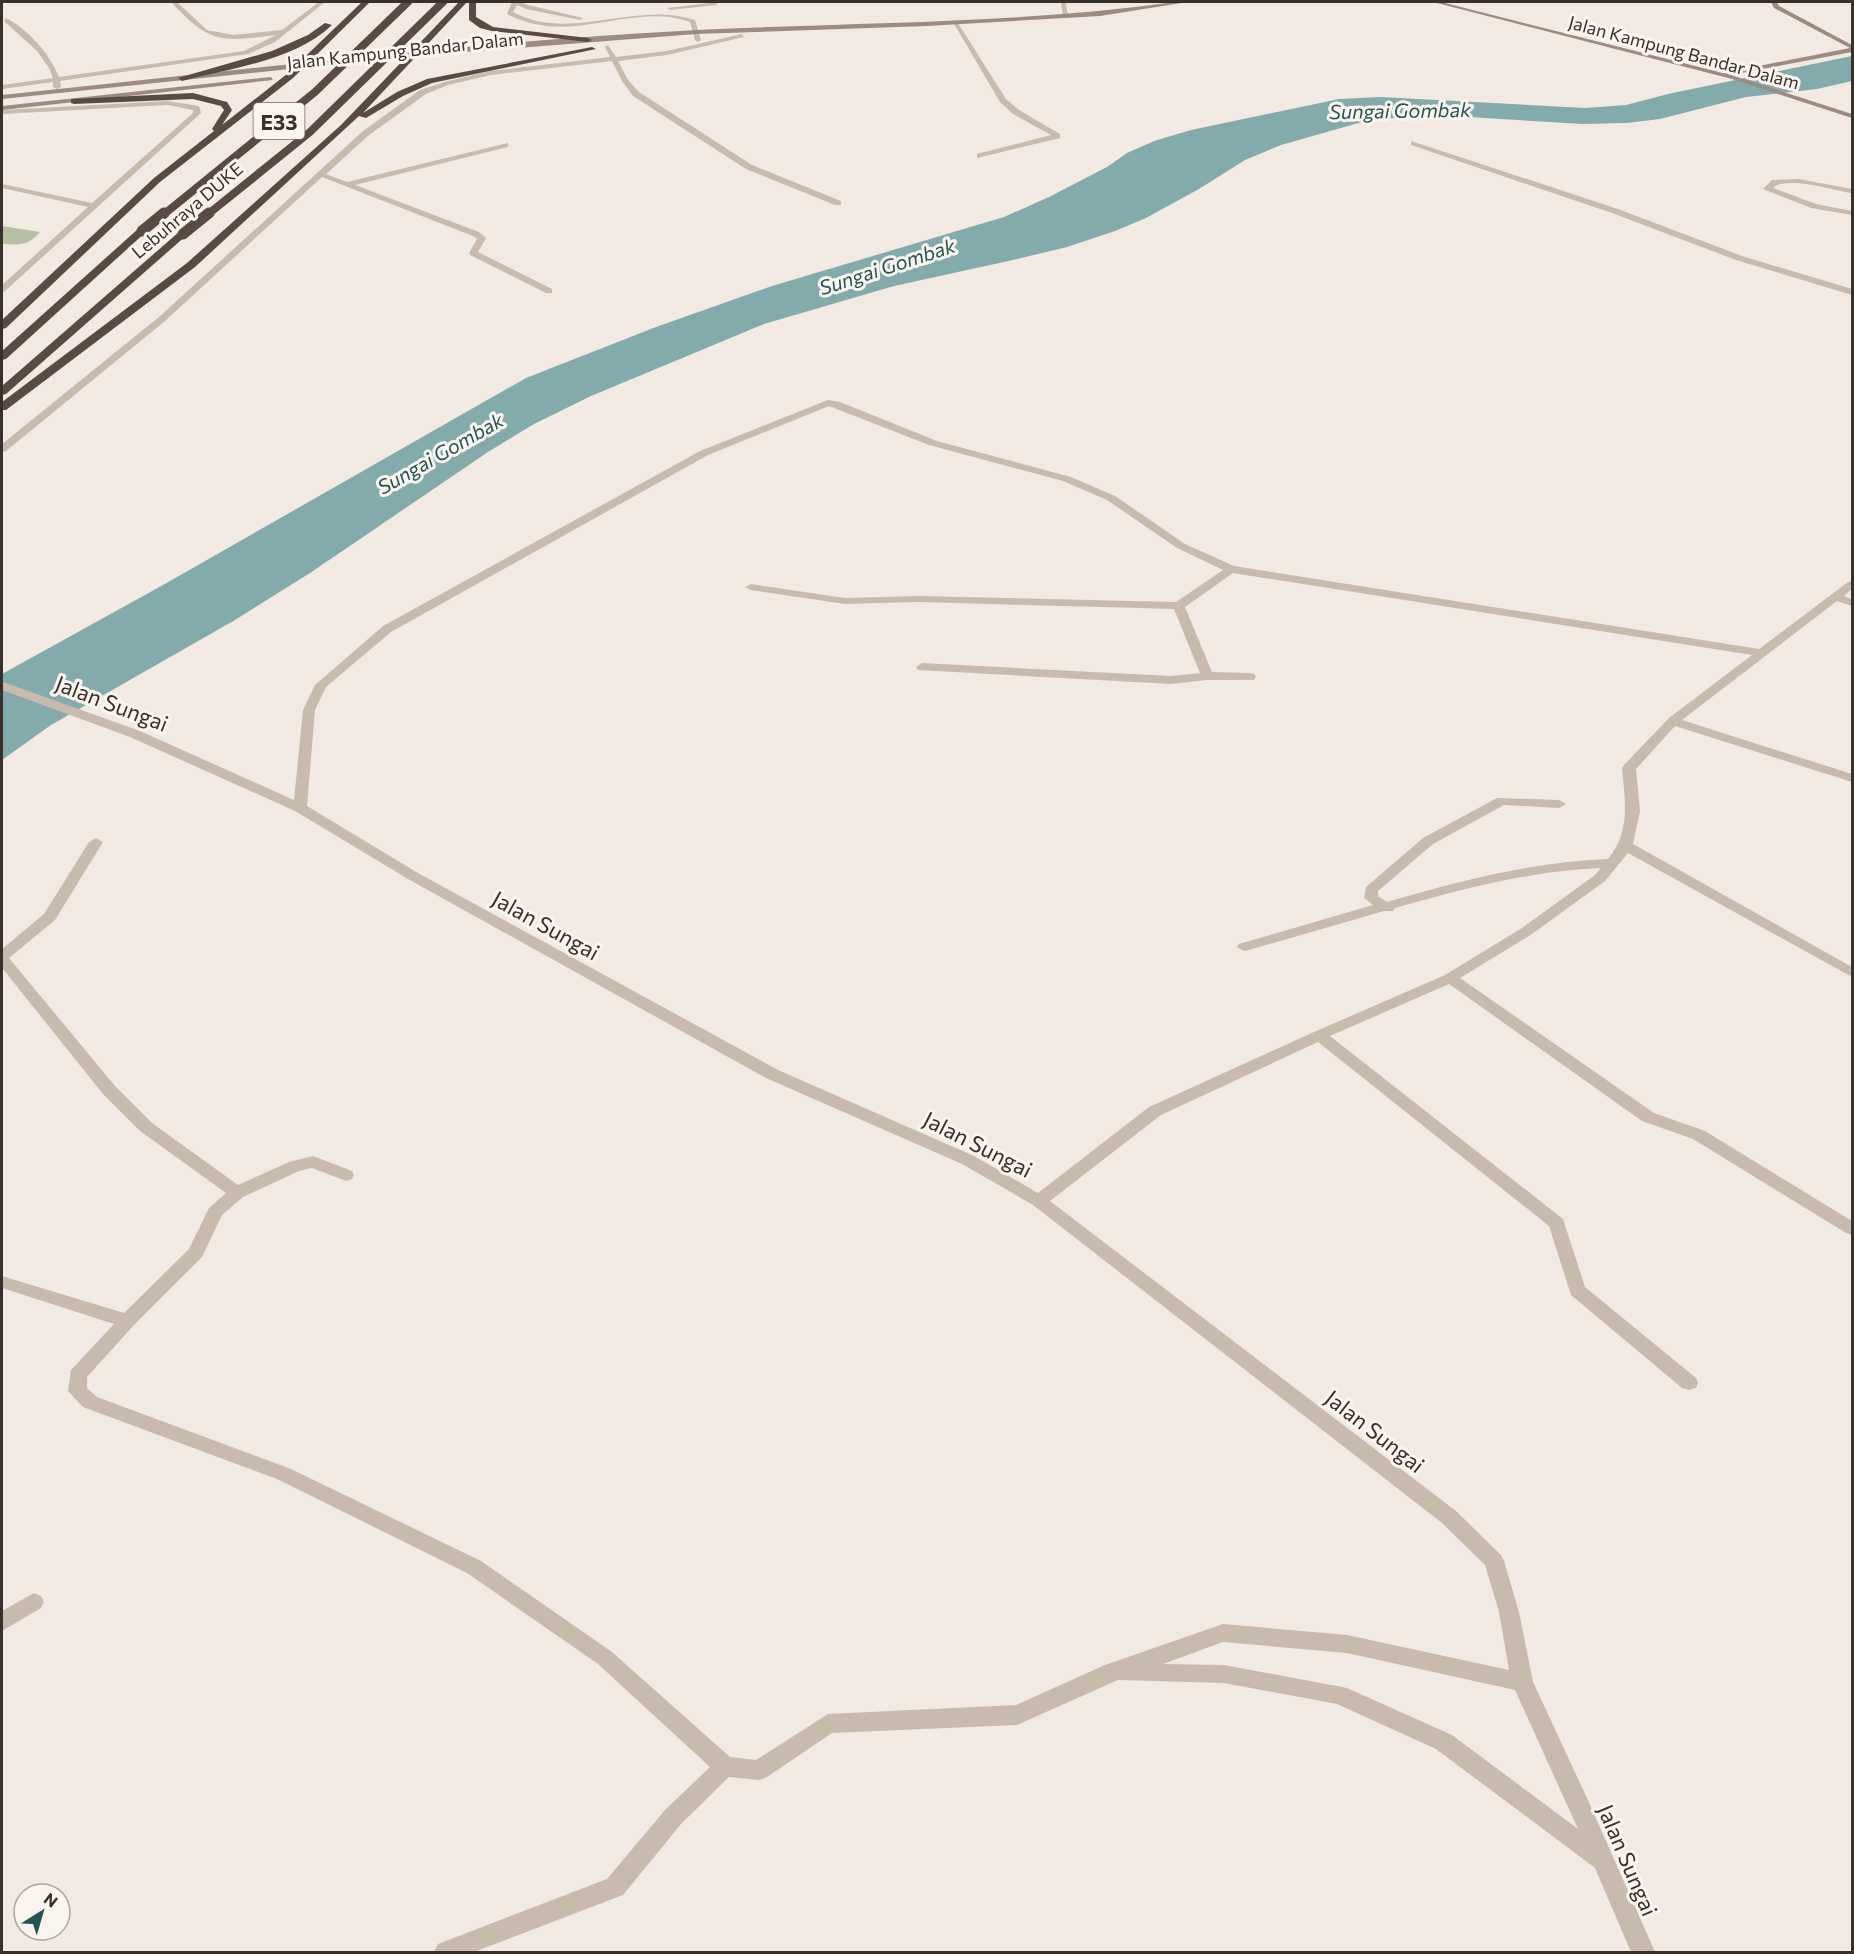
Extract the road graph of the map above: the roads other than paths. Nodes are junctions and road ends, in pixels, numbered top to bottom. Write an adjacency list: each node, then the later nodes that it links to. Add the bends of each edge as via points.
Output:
1 (174, 2): 21 (street, via 214,36)
2 (322, 2): 21 (street)
3 (358, 2): 39 (highway, via 312,37 284,52)
4 (366, 2): 32 (highway)
5 (408, 2): 63 (highway, Lebuhraya DUKE / E33, bridge, via 315,92 142,231)
6 (443, 2): 64 (highway, Lebuhraya DUKE / E33, bridge, via 310,132 183,234)
7 (463, 2): 28 (highway)
8 (472, 2): 25 (highway, via 472,18 483,26)
9 (516, 2): 16 (street); 18 (street, via 509,13 527,22 560,25)
10 (1065, 2): 15 (street)
11 (1185, 2): 15 (street, Jalan Kampung Bandar Dalam)
12 (1436, 2): 37 (street, Jalan Kampung Bandar Dalam)
13 (1774, 2): 27 (street, via 1776,7)
14 (716, 3): 16 (street)
15 (1066, 16): 19 (street, Jalan Kampung Bandar Dalam)
16 (578, 18): 18 (street)
17 (6, 20): 40 (street, via 32,42)
18 (594, 21): 22 (street, via 665,13 684,15 693,21)
19 (956, 22): 20 (street, Jalan Kampung Bandar Dalam); 51 (street, via 1003,99 1016,112 1057,136)
20 (812, 29): 22 (street, Jalan Kampung Bandar Dalam); 23 (street, Jalan Kampung Bandar Dalam)
21 (286, 32): 40 (street, via 263,47 227,57)
22 (696, 32): 24 (street); 25 (street, Jalan Kampung Bandar Dalam)
23 (742, 36): 24 (street, Jalan Kampung Bandar Dalam); 30 (street, via 667,52)
24 (698, 40): 26 (street, Jalan Kampung Bandar Dalam)
25 (590, 44): 26 (street, Jalan Kampung Bandar Dalam); 28 (street, Jalan Kampung Bandar Dalam); 29 (street, Jalan Kampung Bandar Dalam); 47 (highway, via 430,81)
26 (609, 47): 30 (street)
27 (1852, 49): 37 (street)
28 (414, 54): 31 (highway); 32 (street, Jalan Kampung Bandar Dalam)
29 (469, 58)
30 (614, 58): 52 (street, via 491,72 423,92 366,133); 56 (street, via 636,94 694,132 749,167)
31 (408, 64): 33 (street, Jalan Kampung Bandar Dalam); 47 (highway)
32 (300, 65): 38 (highway); 39 (street, Jalan Kampung Bandar Dalam)
33 (359, 69)
34 (348, 70): 35 (street, Jalan Kampung Bandar Dalam)
35 (326, 73)
36 (302, 75): 38 (street, Jalan Kampung Bandar Dalam)
37 (1723, 75): 46 (street, Jalan Kampung Bandar Dalam)
38 (290, 76): 44 (street, Jalan Kampung Bandar Dalam); 48 (highway)
39 (182, 78): 42 (street, Jalan Kampung Bandar Dalam)
40 (57, 79): 41 (street); 42 (street)
41 (2, 87)
42 (56, 91): 43 (street, Jalan Kampung Bandar Dalam)
43 (2, 97)
44 (74, 100): 45 (street, Jalan Kampung Bandar Dalam); 48 (highway, via 183,96 209,100 224,104 228,110 218,123)
45 (2, 110): 57 (street, via 168,103 196,108 192,118)
46 (1852, 117)
47 (344, 127): 65 (highway, via 191,265)
48 (216, 134): 62 (highway, via 156,180)
49 (1414, 143): 61 (street, via 1739,258)
50 (505, 145): 53 (street)
51 (980, 156)
52 (320, 174): 53 (street); 66 (street, via 162,319)
53 (348, 184): 60 (street, via 476,234 482,238 473,253)
54 (2, 186): 57 (street)
55 (1852, 191): 58 (street, via 1799,182 1775,182 1767,189 1814,206)
56 (838, 203)
57 (94, 206): 59 (street)
58 (1852, 213)
59 (2, 289)
60 (549, 291)
61 (1852, 292)
62 (2, 326)
63 (2, 357)
64 (2, 392)
65 (2, 406)
66 (2, 449)
67 (1231, 569): 72 (street); 73 (street); 81 (street, via 1181,546 1111,498 1067,479 933,443 828,403 704,453 387,628 321,685 309,710)
68 (1852, 584): 70 (street)
69 (751, 587): 72 (street, via 845,601 921,599)
70 (1835, 597): 71 (street); 73 (street)
71 (1852, 603)
72 (1179, 606): 75 (street)
73 (1762, 653): 78 (street)
74 (922, 667): 75 (street, via 1171,680)
75 (1207, 676): 76 (street)
76 (1250, 677)
77 (2, 686): 81 (street, Jalan Sungai, via 135,734)
78 (1673, 721): 79 (street); 83 (street, via 1629,768 1633,812)
79 (1852, 778)
80 (1559, 804): 85 (street, via 1502,801 1428,841 1371,890 1371,898)
81 (300, 808): 93 (street, Jalan Sungai, via 413,876 772,1074 968,1160)
82 (96, 842): 87 (street, via 50,917)
83 (1626, 846): 84 (street); 88 (street)
84 (1613, 862): 85 (street, via 1564,865 1475,881); 89 (street, via 1600,878 1527,931)
85 (1388, 908): 86 (street)
86 (1244, 947)
87 (2, 957): 92 (street, via 109,1090 146,1127)
88 (1852, 973)
89 (1450, 978): 90 (street); 94 (street, via 1648,1117 1699,1135)
90 (1319, 1035): 93 (street, via 1155,1111); 97 (street, via 1557,1223 1577,1290)
91 (346, 1175): 92 (street, via 313,1162 295,1166)
92 (237, 1193): 96 (street, via 215,1212 196,1253)
93 (1039, 1201): 101 (street, Jalan Sungai, via 1449,1517 1486,1553 1494,1561 1509,1611)
94 (1852, 1229)
95 (2, 1282): 96 (street)
96 (127, 1321): 102 (street, via 78,1375 77,1390 90,1402 284,1474 474,1567 605,1658)
97 (1689, 1383)
98 (34, 1602): 99 (street)
99 (2, 1622)
100 (1113, 1672): 101 (street, via 1223,1633 1347,1644); 102 (street, via 1017,1715 828,1724 759,1770); 103 (street, via 1224,1674 1339,1695 1444,1742)
101 (1522, 1683): 103 (street, Jalan Sungai)
102 (725, 1767): 104 (street, via 674,1817 615,1887)
103 (1603, 1861): 105 (street, Jalan Sungai)
104 (446, 1953)
105 (1643, 1953)

